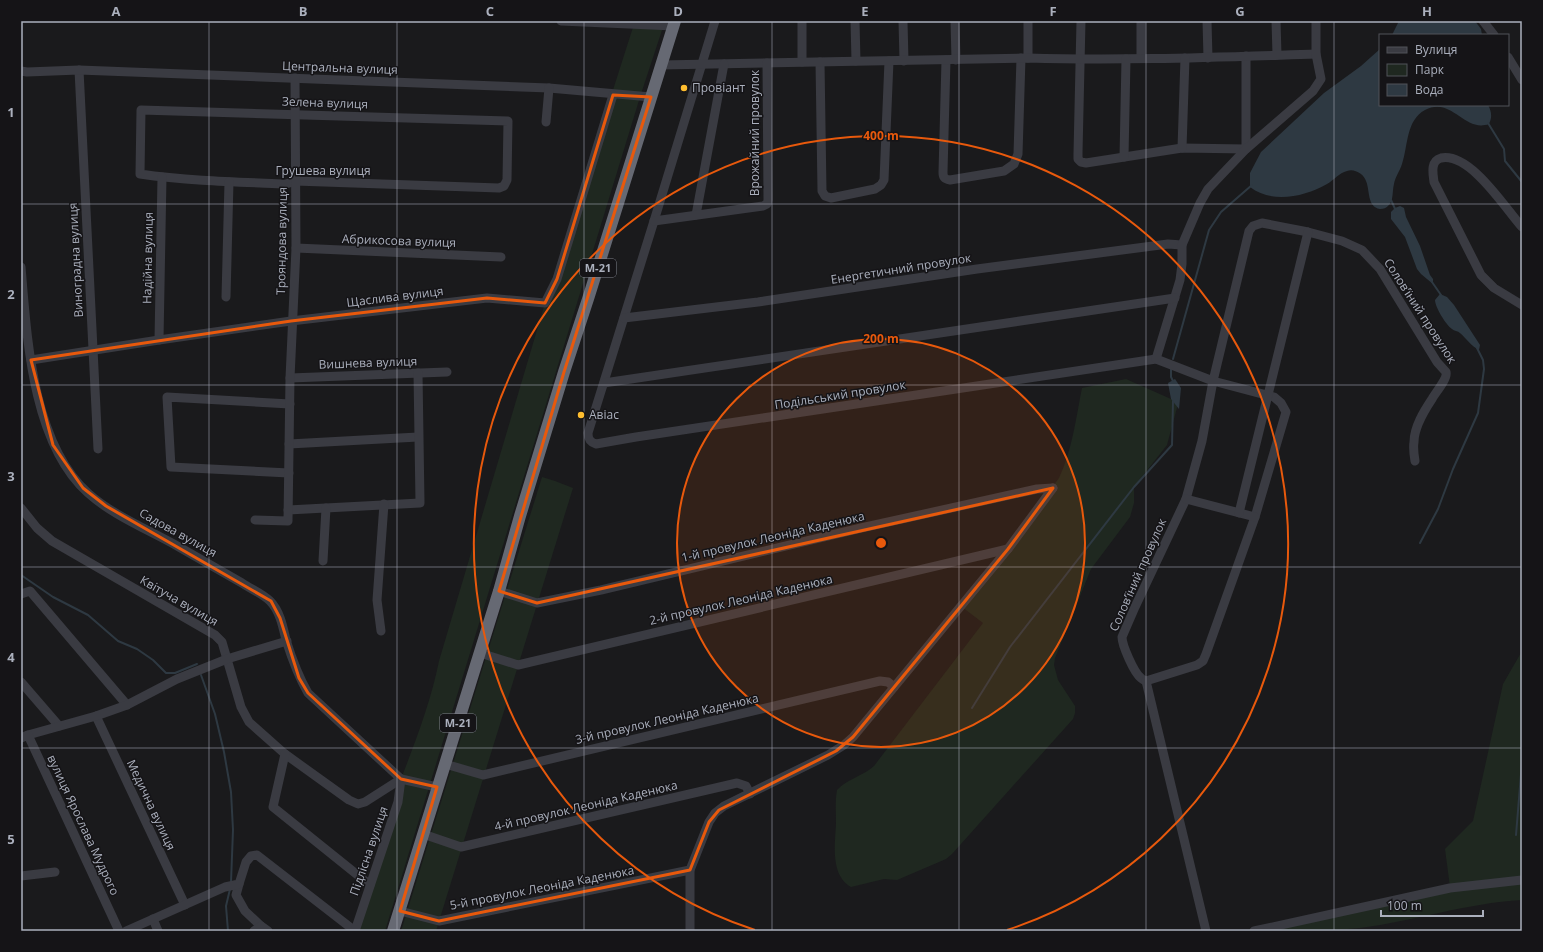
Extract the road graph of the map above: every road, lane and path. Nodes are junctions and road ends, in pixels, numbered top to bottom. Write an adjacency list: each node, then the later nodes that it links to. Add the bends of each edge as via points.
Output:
1 (561, 21): 14 (street)
2 (715, 21): 34 (street, Подільський провулок)
3 (802, 21): 31 (street)
4 (855, 21): 29 (street)
5 (903, 21): 25 (street)
6 (955, 21): 27 (street)
7 (1028, 21): 19 (street)
8 (1081, 21): 28 (street)
9 (1141, 21): 20 (street)
10 (1208, 21): 22 (street)
11 (1276, 21): 17 (street)
12 (1316, 21): 16 (street)
13 (1483, 21): 15 (street)
14 (674, 23): 36 (highway, М-21)
15 (1493, 34)
16 (1316, 54): 17 (street); 49 (street, via 1321,79 1317,86)
17 (1277, 55): 18 (street)
18 (1246, 56): 22 (street); 49 (street)
19 (1025, 58): 26 (street, via 1019,148 1014,164 1004,171 950,180 943,177 942,172); 27 (street); 28 (street)
20 (1140, 58): 21 (street); 23 (street)
21 (1185, 58): 22 (street); 48 (street)
22 (1208, 58)
23 (1126, 59): 28 (street); 50 (street)
24 (1509, 59): 40 (street)
25 (904, 60): 26 (street); 30 (street)
26 (946, 60): 27 (street)
27 (956, 60)
28 (1081, 60): 50 (street, via 1078,159 1086,163)
29 (856, 61): 30 (street); 32 (street)
30 (889, 61): 32 (street, via 884,180 875,189 831,198 825,196 822,191)
31 (802, 62): 32 (street); 33 (street)
32 (820, 62)
33 (767, 63): 35 (street); 54 (street, Врожайний провулок, via 768,202 763,206)
34 (702, 64): 35 (street); 36 (street); 55 (street, Подільський провулок)
35 (724, 64): 54 (street)
36 (661, 65): 43 (highway, М-21)
37 (80, 70): 38 (street, Центральна вулиця); 39 (street, Центральна вулиця); 68 (street, Виноградна вулиця)
38 (23, 73)
39 (295, 78): 41 (street, Центральна вулиця); 45 (street, Трояндова вулиця)
40 (1522, 80)
41 (549, 88): 42 (street, Центральна вулиця); 47 (street)
42 (612, 94): 43 (street, Центральна вулиця); 66 (street, Щаслива вулиця, via 556,279 545,303 487,298)
43 (651, 97): 93 (highway, М-21, via 561,379)
44 (141, 110): 45 (street, Зелена вулиця); 51 (street, Грушева вулиця, via 140,174)
45 (296, 114): 46 (street, Зелена вулиця); 52 (street, Трояндова вулиця)
46 (508, 121): 52 (street, Грушева вулиця, via 506,180 504,186 499,188)
47 (546, 122)
48 (1182, 148): 49 (street); 50 (street)
49 (1246, 149): 58 (street, via 1208,189)
50 (1124, 157)
51 (162, 177): 53 (street, Грушева вулиця); 67 (street, Надійна вулиця)
52 (295, 181): 53 (street, Грушева вулиця, via 286,184); 59 (street, Трояндова вулиця)
53 (229, 182): 62 (street)
54 (696, 215): 55 (street, Врожайний провулок)
55 (654, 221): 65 (street, Подільський провулок)
56 (1522, 227): 64 (street, via 1486,182 1464,164 1449,158 1439,158 1435,162 1432,168 1434,182 1481,275 1494,288)
57 (1308, 232): 74 (street, Соловʼїний провулок, via 1262,223 1253,226 1249,232); 76 (street); 81 (street, Соловʼїний провулок, via 1354,246 1371,258 1437,362 1446,372 1446,378 1428,405 1417,429 1414,442)
58 (1182, 245): 63 (street, via 1182,272); 65 (street, Енергетичний провулок, via 1168,244 758,302)
59 (296, 248): 60 (street, Абрикосова вулиця); 66 (street, Трояндова вулиця)
60 (501, 257)
61 (21, 267): 70 (street, Садова вулиця)
62 (226, 297)
63 (1175, 298): 69 (street); 75 (street)
64 (1522, 305)
65 (624, 318): 75 (street, Подільський провулок)
66 (291, 321): 67 (street, Щаслива вулиця); 73 (street, Трояндова вулиця)
67 (158, 340): 68 (street, Щаслива вулиця)
68 (92, 350): 70 (street, Щаслива вулиця); 80 (street, Виноградна вулиця)
69 (1156, 359): 74 (street); 75 (street, Подільський провулок, via 596,444 590,441 588,433)
70 (31, 360): 96 (street, Садова вулиця, via 40,404 53,445 83,488 106,506 271,601 280,618)
71 (447, 372): 72 (street, Вишнева вулиця)
72 (418, 373): 73 (street, Вишнева вулиця); 78 (street)
73 (290, 378): 77 (street, Трояндова вулиця)
74 (1213, 381): 76 (street); 83 (street, Соловʼїний провулок, via 1202,441)
75 (604, 383)
76 (1268, 395): 88 (street); 89 (street, via 1281,403 1286,412)
77 (290, 404): 79 (street, Трояндова вулиця); 82 (street, via 166,397 171,467)
78 (418, 437): 79 (street); 84 (street, via 420,503)
79 (289, 444): 82 (street, Трояндова вулиця)
80 (98, 449)
81 (1415, 461)
82 (289, 472): 87 (street, Трояндова вулиця)
83 (1186, 499): 88 (street); 99 (street, Соловʼїний провулок, via 1122,637 1123,647 1139,676)
84 (384, 504): 86 (street); 95 (street, via 377,600)
85 (21, 508): 98 (street, Квітуча вулиця, via 44,535 57,544 215,635 222,642)
86 (326, 508): 87 (street); 92 (street)
87 (288, 510): 90 (street, via 288,522)
88 (1239, 513): 89 (street)
89 (1255, 517): 99 (street, via 1203,661)
90 (255, 520)
91 (1008, 549): 93 (street, 1-й провулок Леоніда Каденюка, via 1053,488 1037,489 860,528 537,603); 97 (street, 2-й провулок Леоніда Каденюка, via 518,664); 101 (street)
92 (323, 561)
93 (499, 591): 97 (highway, М-21)
94 (21, 594): 102 (street, via 30,592)
95 (381, 631)
96 (286, 641): 98 (street); 108 (street, Садова вулиця, via 299,678 308,693)
97 (480, 653): 107 (highway, М-21)
98 (227, 659): 102 (street, via 177,679); 106 (street, Квітуча вулиця, via 244,715 254,728)
99 (1146, 681): 128 (street)
100 (21, 682): 104 (street)
101 (894, 687): 107 (street, 3-й провулок Леоніда Каденюка, via 888,682 880,681 483,775); 110 (street, via 844,745)
102 (127, 705): 103 (street)
103 (96, 716): 104 (street); 118 (street, Медична вулиця)
104 (59, 726): 105 (street)
105 (24, 736): 122 (street, вулиця Ярослава Мудрого)
106 (285, 754): 108 (street, Квітуча вулиця, via 348,800 358,804); 117 (street, via 273,807)
107 (444, 764): 109 (highway, М-21)
108 (401, 779): 109 (street); 117 (street, Підлісна вулиця, via 398,802)
109 (437, 788): 111 (highway, М-21)
110 (750, 794): 111 (street, 4-й провулок Леоніда Каденюка, via 746,786 737,782 461,847); 112 (street, via 719,810 712,818)
111 (423, 834): 119 (highway, М-21)
112 (690, 870): 119 (street, 5-й провулок Леоніда Каденюка, via 439,922); 127 (street)
113 (55, 872): 114 (street)
114 (21, 876)
115 (1522, 880): 129 (street, via 1450,888)
116 (239, 884): 118 (street, via 225,887); 121 (street, via 236,895 245,911); 125 (street, via 246,862 251,856 256,855)
117 (370, 884): 125 (street, Підлісна вулиця)
118 (185, 905): 120 (street)
119 (400, 911): 126 (highway, М-21)
120 (153, 919): 123 (street); 124 (street)
121 (261, 929)
122 (119, 931)
123 (126, 931)
124 (158, 931)
125 (355, 931)
126 (393, 931)
127 (690, 931)
128 (1206, 931)
129 (1254, 931)

